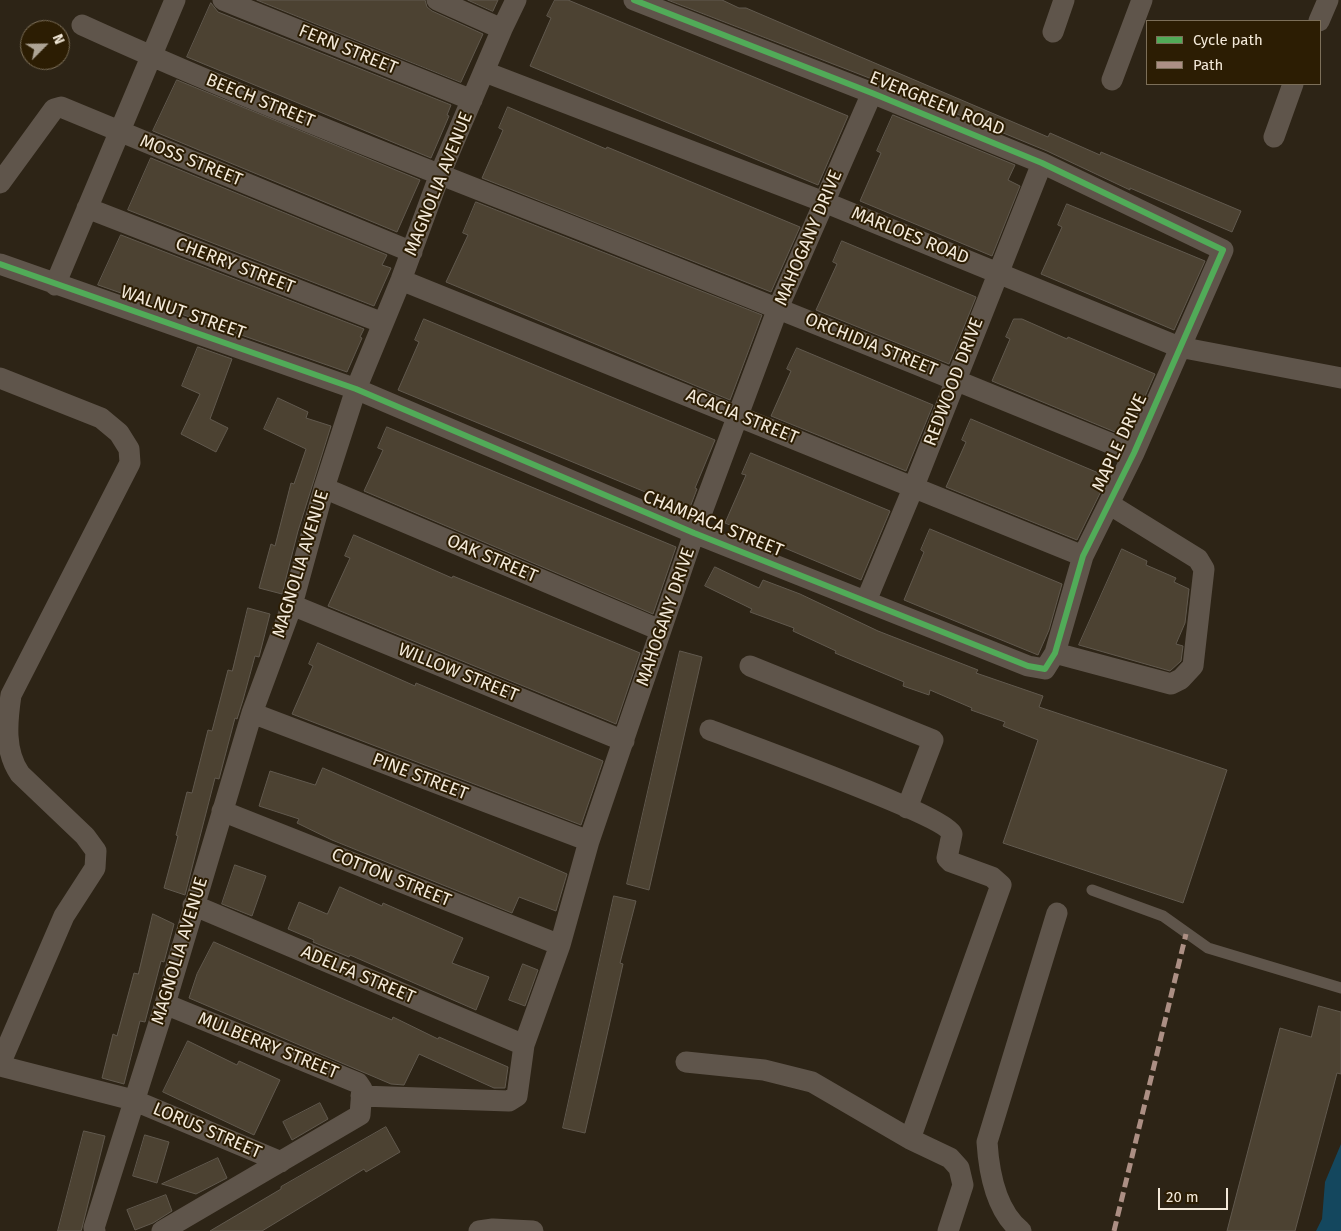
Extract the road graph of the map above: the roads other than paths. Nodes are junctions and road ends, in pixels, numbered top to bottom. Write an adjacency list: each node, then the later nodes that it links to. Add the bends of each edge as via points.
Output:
1 (175, 0): 13 (street)
2 (223, 0): 18 (street, FERN STREET)
3 (437, 0): 11 (street)
4 (516, 0): 11 (street, MAGNOLIA AVENUE)
5 (634, 0): 17 (street, EVERGREEN ROAD)
6 (1064, 0): 12 (street)
7 (1142, 0): 15 (street)
8 (1328, 0): 9 (street)
9 (1319, 20)
10 (82, 25): 13 (street, BEECH STREET)
11 (502, 29): 14 (street, MAGNOLIA AVENUE)
12 (1053, 32)
13 (151, 56): 19 (street); 22 (street, BEECH STREET)
14 (485, 72): 18 (street, MAGNOLIA AVENUE); 24 (street, MARLOES ROAD)
15 (1112, 80)
16 (1293, 85): 20 (street)
17 (872, 93): 21 (street, EVERGREEN ROAD); 24 (street, MAHOGANY DRIVE)
18 (472, 100): 22 (street, MAGNOLIA AVENUE)
19 (120, 132): 23 (street, MOSS STREET, via 61,108 54,109); 25 (street); 27 (street, MOSS STREET)
20 (1274, 137)
21 (1042, 163): 26 (street, EVERGREEN ROAD); 29 (street, REDWOOD DRIVE)
22 (440, 174): 27 (street, MAGNOLIA AVENUE); 32 (street, ORCHIDIA STREET)
23 (0, 183)
24 (824, 202): 29 (street, MARLOES ROAD); 32 (street, MAHOGANY DRIVE)
25 (87, 208): 31 (street); 33 (street, CHERRY STREET)
26 (1223, 250): 34 (street, MAPLE DRIVE)
27 (412, 252): 30 (street, MAGNOLIA AVENUE)
28 (0, 264): 31 (street, WALNUT STREET)
29 (998, 271): 34 (street, MARLOES ROAD); 37 (street, REDWOOD DRIVE)
30 (401, 280): 33 (street, MAGNOLIA AVENUE); 39 (street, ACACIA STREET)
31 (55, 285): 38 (street, WALNUT STREET)
32 (778, 308): 37 (street, ORCHIDIA STREET); 39 (street, MAHOGANY DRIVE)
33 (383, 323): 38 (street, MAGNOLIA AVENUE)
34 (1179, 347): 36 (street, MARLOES ROAD); 40 (street, MAPLE DRIVE)
35 (0, 378): 65 (street, via 101,418 119,433 129,449 130,463 11,694 8,747 12,763 85,836 96,852 95,868 64,916)
36 (1341, 378)
37 (955, 380): 40 (street, ORCHIDIA STREET); 41 (street, REDWOOD DRIVE)
38 (356, 389): 42 (street, MAGNOLIA AVENUE); 44 (street, CHAMPACA STREET)
39 (737, 415): 41 (street, ACACIA STREET); 44 (street, MAHOGANY DRIVE)
40 (1134, 453): 43 (street, MAPLE DRIVE)
41 (914, 486): 45 (street, ACACIA STREET); 46 (street, REDWOOD DRIVE)
42 (324, 488): 47 (street, MAGNOLIA AVENUE); 48 (street, OAK STREET)
43 (1109, 504): 45 (street, MAPLE DRIVE); 49 (street, via 1198,559 1204,568 1193,666 1171,684)
44 (694, 533): 46 (street, CHAMPACA STREET); 48 (street, MAHOGANY DRIVE)
45 (1083, 556): 49 (street, MAPLE DRIVE)
46 (866, 601): 49 (street, CHAMPACA STREET, via 1028,666 1045,669)
47 (292, 605): 51 (street, MAGNOLIA AVENUE); 53 (street, WILLOW STREET)
48 (660, 630): 53 (street, MAHOGANY DRIVE)
49 (1055, 653)
50 (750, 666): 54 (street, via 933,740)
51 (252, 713): 55 (street, MAGNOLIA AVENUE); 56 (street, PINE STREET)
52 (710, 730): 54 (street)
53 (624, 741): 56 (street, MAHOGANY DRIVE)
54 (907, 808): 68 (street, via 950,830 947,855 951,862 992,877 1001,885)
55 (222, 811): 58 (street, MAGNOLIA AVENUE); 60 (street, COTTON STREET)
56 (589, 841): 60 (street, MAHOGANY DRIVE)
57 (1092, 890): 61 (lane, via 1163,916 1208,948)
58 (193, 906): 62 (street, MAGNOLIA AVENUE); 63 (street, ADELFA STREET)
59 (1057, 913): 75 (street, via 987,1142 988,1166 1002,1208 1010,1222)
60 (560, 945): 63 (street, MAHOGANY DRIVE)
61 (1341, 988)
62 (165, 1004): 66 (street, MULBERRY STREET, via 358,1083 362,1089); 67 (street, MAGNOLIA AVENUE)
63 (524, 1046): 66 (street, MAHOGANY DRIVE, via 517,1096 509,1101)
64 (686, 1062): 68 (street, via 764,1070 812,1082)
65 (0, 1065): 67 (street)
66 (361, 1096): 69 (street, via 360,1116)
67 (133, 1100): 69 (street, LORUS STREET); 70 (street, MAGNOLIA AVENUE)
68 (910, 1139): 74 (street, via 950,1158 959,1168 963,1185)
69 (281, 1162): 71 (street)
70 (95, 1231)
71 (162, 1231)
72 (479, 1231): 73 (street)
73 (533, 1231)
74 (948, 1231)
75 (1021, 1231)

